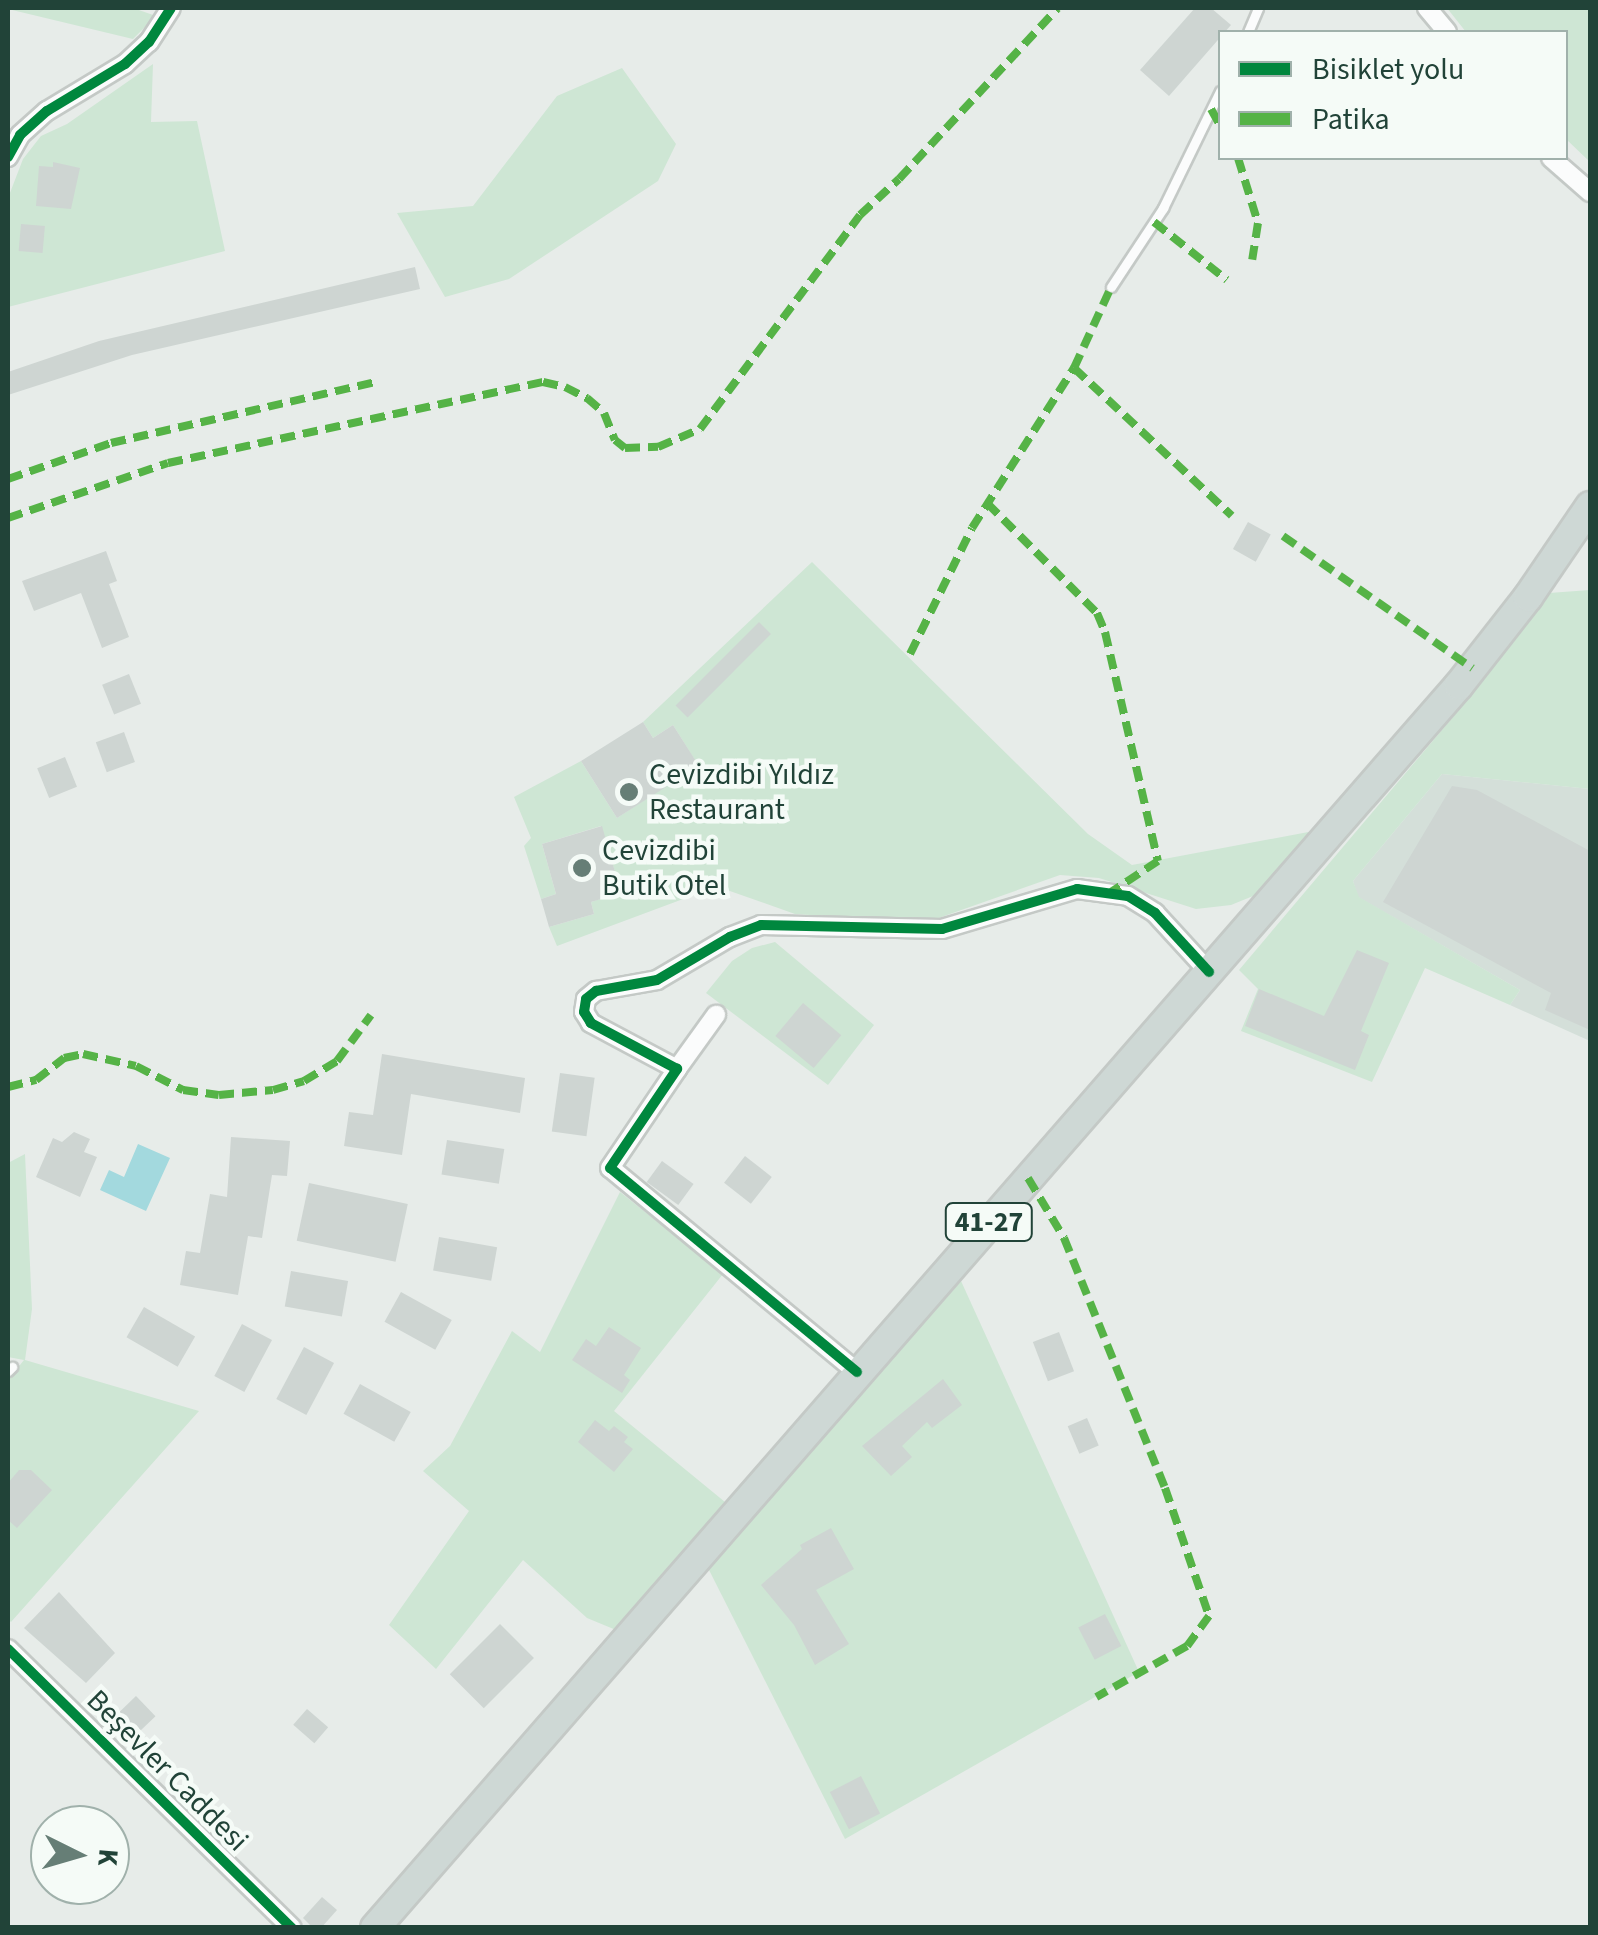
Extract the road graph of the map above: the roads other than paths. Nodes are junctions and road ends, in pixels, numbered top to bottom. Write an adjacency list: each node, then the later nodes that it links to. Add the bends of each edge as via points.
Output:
1 (171, 8): 5 (street, via 150,42 47,111)
2 (1426, 8): 3 (street)
3 (1445, 30)
4 (1218, 95): 8 (lane, via 1163,208)
5 (8, 156)
6 (1553, 160): 7 (street)
7 (1590, 192)
8 (1110, 287)
9 (1590, 506): 10 (main road, 41-27, via 1458,685)
10 (1210, 972): 12 (street, via 1156,912 1128,896 1094,889 1058,893 942,929 761,926 657,980 596,991 586,1000 591,1023); 13 (main road, 41-27)
11 (716, 1015): 12 (street)
12 (677, 1069): 13 (street, via 610,1168)
13 (857, 1372): 16 (main road, 41-27)
14 (8, 1649): 15 (street, Beşevler Caddesi)
15 (292, 1928)
16 (375, 1928)

